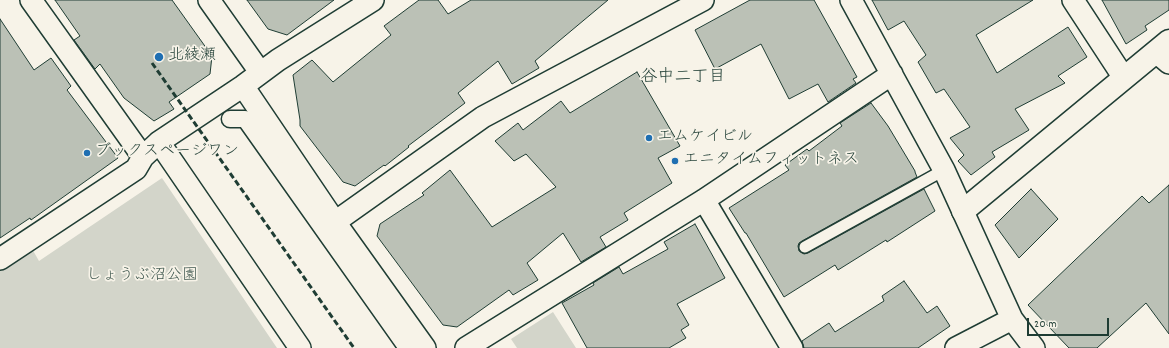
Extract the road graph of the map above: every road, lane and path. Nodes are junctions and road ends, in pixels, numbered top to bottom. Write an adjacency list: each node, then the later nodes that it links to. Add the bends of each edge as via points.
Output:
1 (31, 0): 14 (street)
2 (209, 0): 8 (street)
3 (373, 0): 8 (street)
4 (703, 0): 18 (street, via 483,117)
5 (851, 0): 9 (street)
6 (1073, 0): 10 (street)
7 (1165, 52): 10 (street)
8 (260, 72): 11 (street)
9 (892, 74): 15 (street); 16 (street)
10 (1124, 78): 17 (street)
11 (243, 86): 13 (street); 18 (street)
12 (230, 119): 23 (street, via 245,119)
13 (159, 142): 14 (street); 22 (street)
14 (143, 157): 20 (street, via 136,169)
15 (944, 170): 17 (street); 19 (lane)
16 (704, 200): 25 (street); 26 (street)
17 (963, 211): 21 (street)
18 (335, 222): 24 (street)
19 (805, 248)
20 (0, 259)
21 (1012, 320): 27 (street); 28 (street)
22 (300, 348)
23 (407, 348)
24 (425, 348)
25 (466, 348)
26 (792, 348)
27 (956, 348)
28 (1034, 348)

